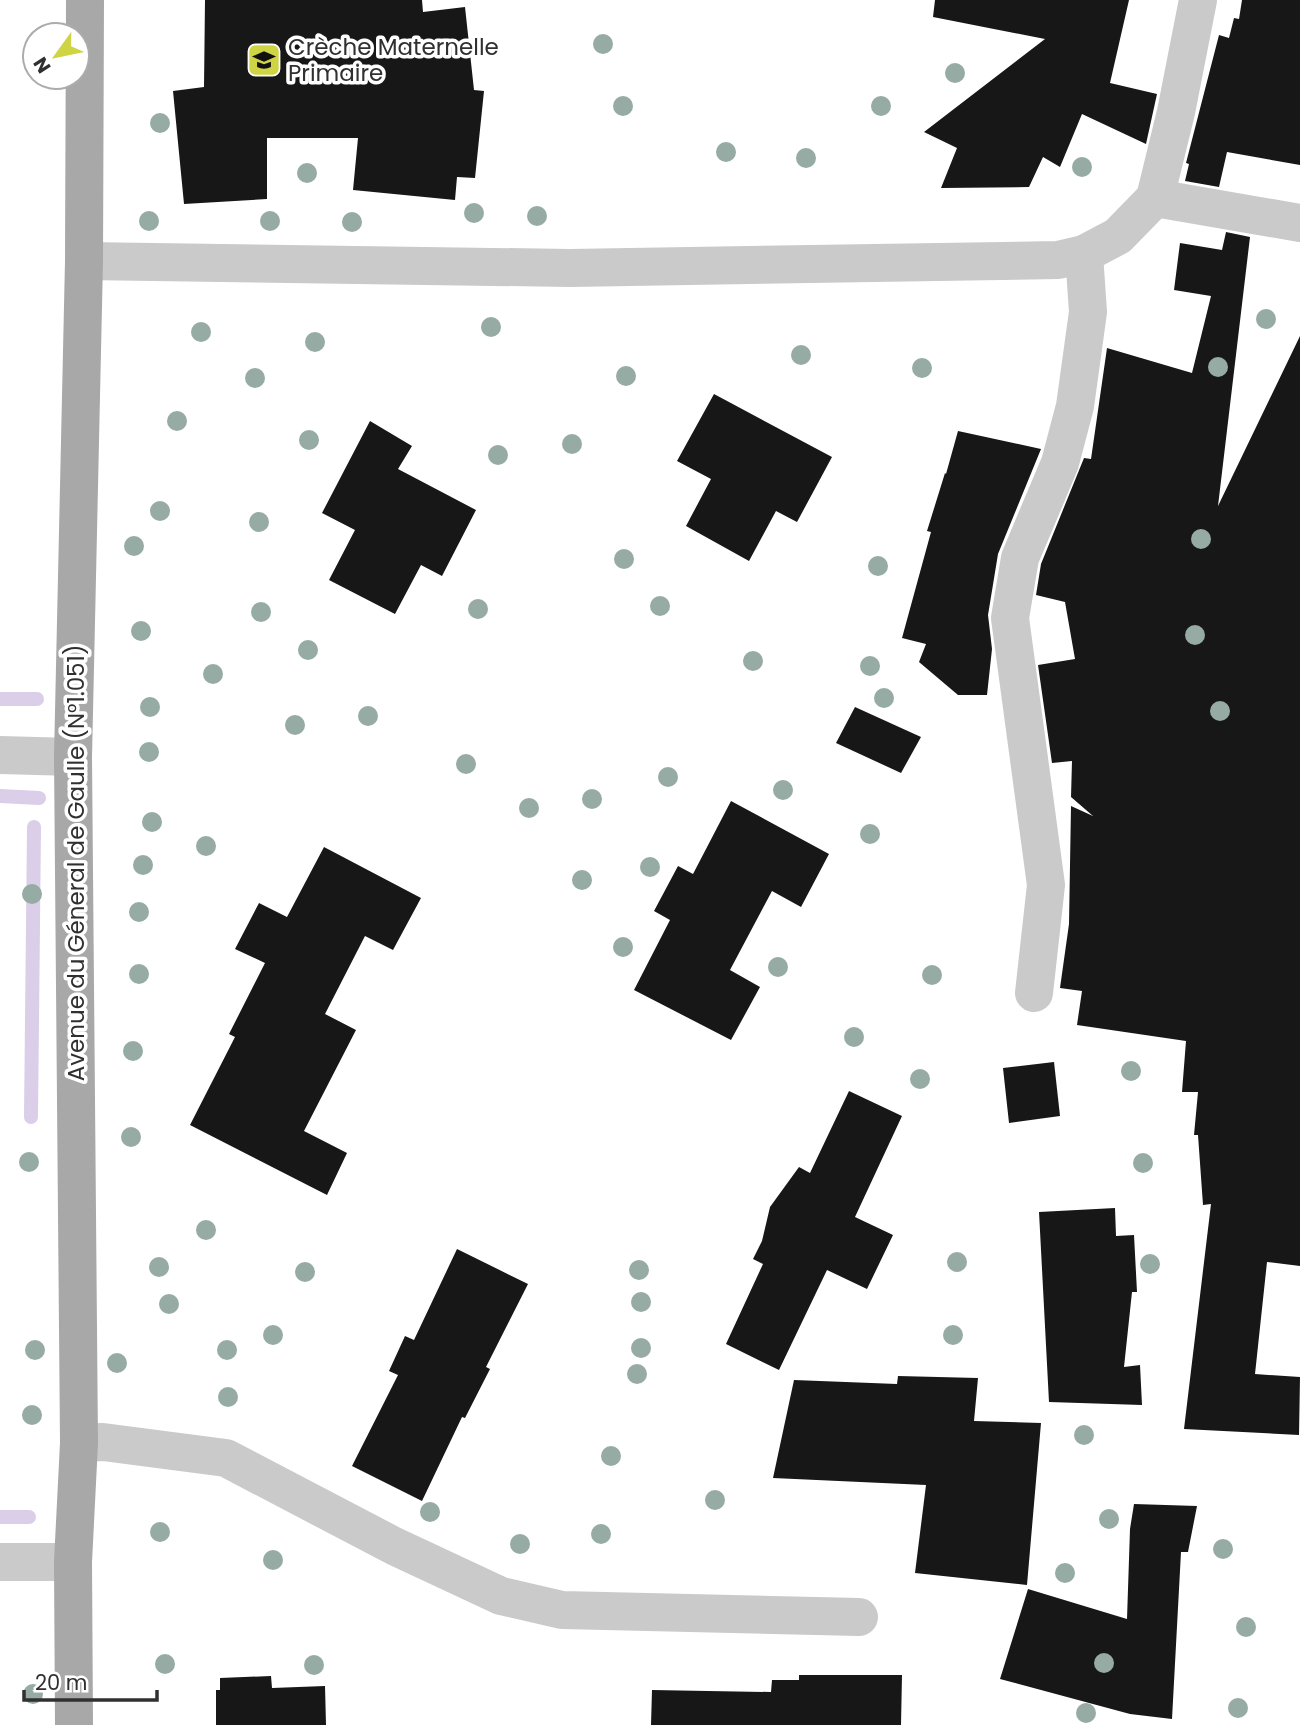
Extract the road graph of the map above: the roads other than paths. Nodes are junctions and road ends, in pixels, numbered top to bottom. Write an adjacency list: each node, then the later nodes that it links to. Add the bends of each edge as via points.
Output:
1 (85, 0): 6 (main road, Avenue du Géneral de Gaulle (N°1.051))
2 (1198, 0): 3 (street)
3 (1155, 198): 4 (street); 5 (street, via 1118,236)
4 (1300, 223)
5 (1084, 254): 6 (street, via 1058,260 570,268); 9 (street, via 1088,312 1075,407 1060,463 1020,558 1010,618 1046,885)
6 (84, 261): 8 (main road, Avenue du Géneral de Gaulle (N°1.051))
7 (0, 755): 8 (street)
8 (74, 757): 10 (main road, Avenue du Géneral de Gaulle (N°1.051))
9 (1034, 993)
10 (79, 1443): 12 (main road, Avenue du Géneral de Gaulle (N°1.051)); 13 (street, via 226,1458 501,1596 562,1609)
11 (0, 1562): 12 (street)
12 (73, 1562): 14 (main road, Avenue du Géneral de Gaulle (N°1.051))
13 (859, 1617)
14 (74, 1725)

